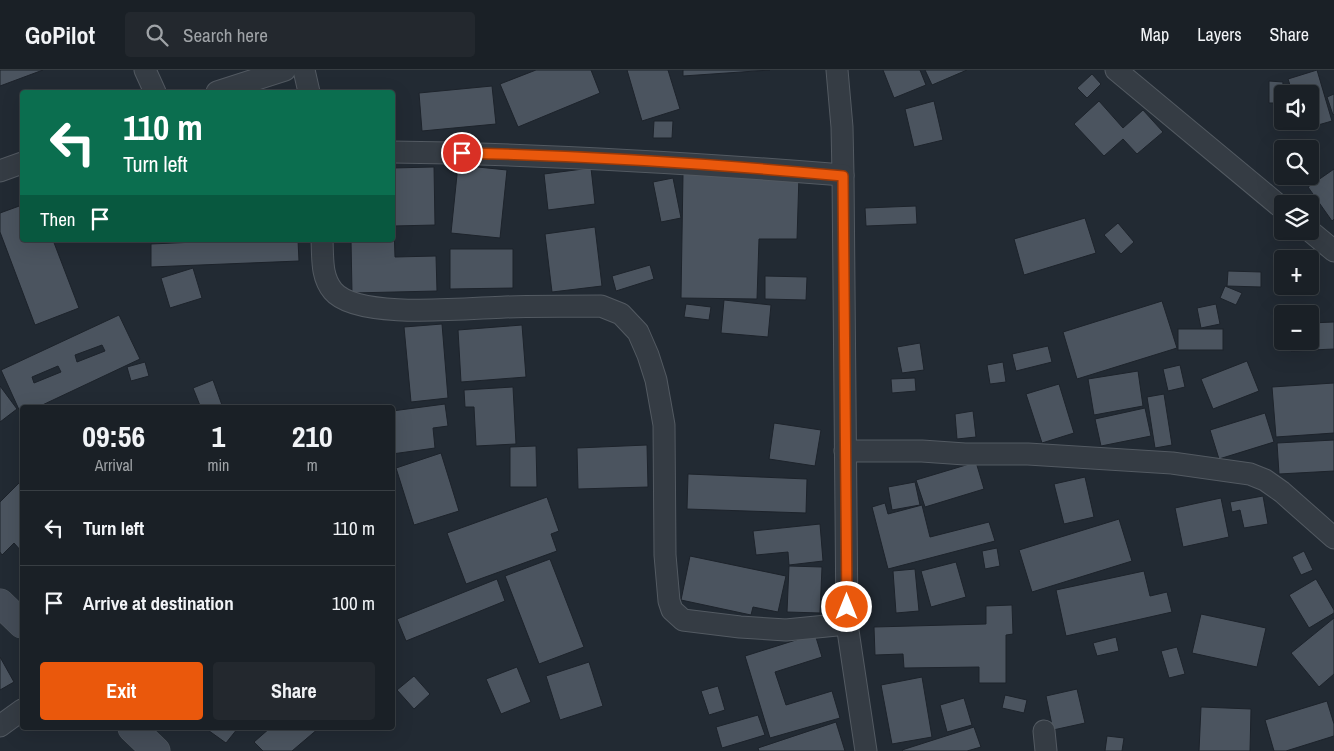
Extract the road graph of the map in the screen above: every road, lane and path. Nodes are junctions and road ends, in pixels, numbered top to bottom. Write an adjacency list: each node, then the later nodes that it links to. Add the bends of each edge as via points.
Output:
1 (145, 70): 6 (street)
2 (285, 70): 7 (street)
3 (304, 70): 8 (street)
4 (838, 70): 12 (street)
5 (1116, 70): 13 (street)
6 (154, 90)
7 (223, 90)
8 (309, 90)
9 (395, 152): 12 (street, via 573,156)
10 (20, 164): 11 (street)
11 (0, 171)
12 (843, 176): 17 (street)
13 (1274, 201)
14 (1319, 238): 16 (street)
15 (322, 242): 21 (street, via 324,274 332,291 340,298 366,306 423,311 601,306 621,314 638,332 648,355 664,425 665,555 672,610 684,620 749,628 786,630)
16 (1334, 251)
17 (845, 451): 18 (street, via 1028,454 1172,463 1250,474 1282,492); 21 (street)
18 (1334, 538)
19 (0, 603): 20 (street)
20 (20, 622)
21 (846, 624): 26 (street)
22 (20, 711): 23 (street)
23 (0, 726)
24 (134, 730): 25 (street)
25 (156, 751)
26 (866, 751)

